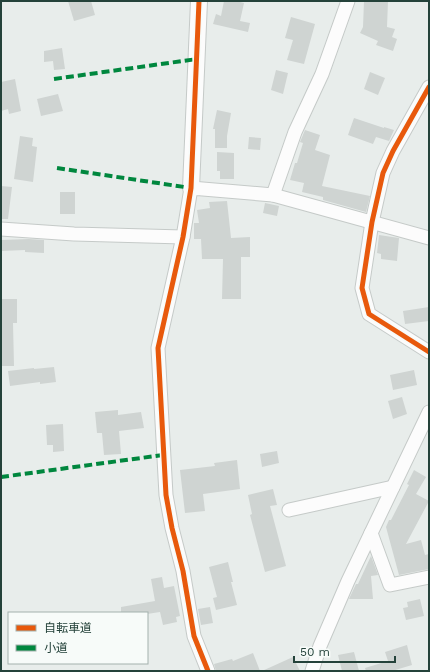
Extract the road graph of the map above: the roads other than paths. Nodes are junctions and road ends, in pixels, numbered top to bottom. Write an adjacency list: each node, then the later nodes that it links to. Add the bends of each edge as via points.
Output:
1 (199, 1): 4 (street)
2 (348, 1): 5 (street, via 322,74 296,132)
3 (429, 87): 6 (street, via 392,151 383,174)
4 (191, 188): 5 (street); 8 (street)
5 (273, 195): 6 (street)
6 (372, 222): 9 (street); 10 (street, via 362,288 369,314)
7 (1, 229): 8 (street)
8 (183, 238): 16 (street, via 158,348 163,455 166,495 194,636)
9 (429, 238)
10 (429, 352)
11 (429, 412): 12 (street)
12 (393, 487): 13 (street); 14 (street)
13 (289, 510)
14 (371, 533): 15 (street, via 390,585); 17 (street, via 344,589)
15 (429, 577)
16 (208, 671)
17 (312, 671)

